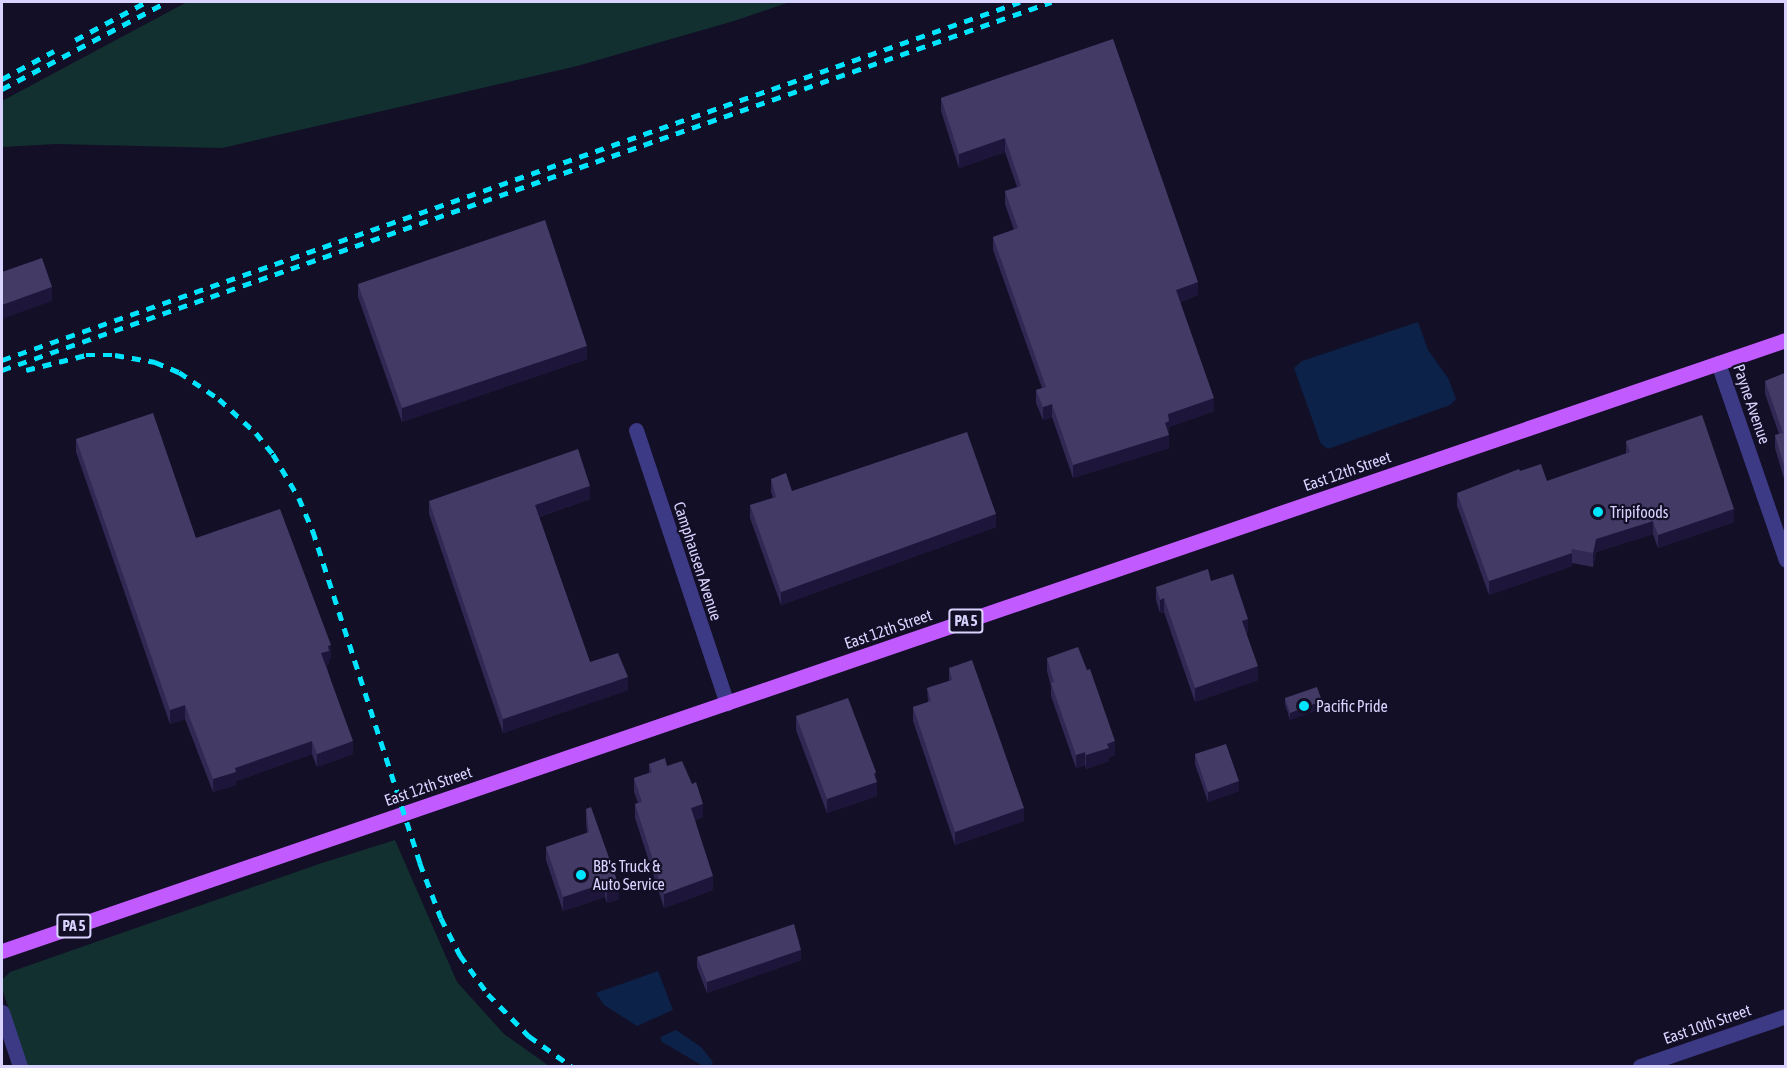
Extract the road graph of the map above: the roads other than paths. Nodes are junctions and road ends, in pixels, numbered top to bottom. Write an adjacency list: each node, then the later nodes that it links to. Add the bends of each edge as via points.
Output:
1 (1785, 340): 2 (main road, East 12th Street / PA 5)
2 (1719, 363): 4 (street, Payne Avenue); 5 (main road, East 12th Street / PA 5)
3 (636, 430): 5 (street, Camphausen Avenue)
4 (1785, 560)
5 (727, 703): 6 (main road, East 12th Street / PA 5)
6 (2, 951)
7 (2, 1012): 9 (street)
8 (1785, 1016): 10 (street, East 10th Street)
9 (20, 1066)
10 (1640, 1066)

